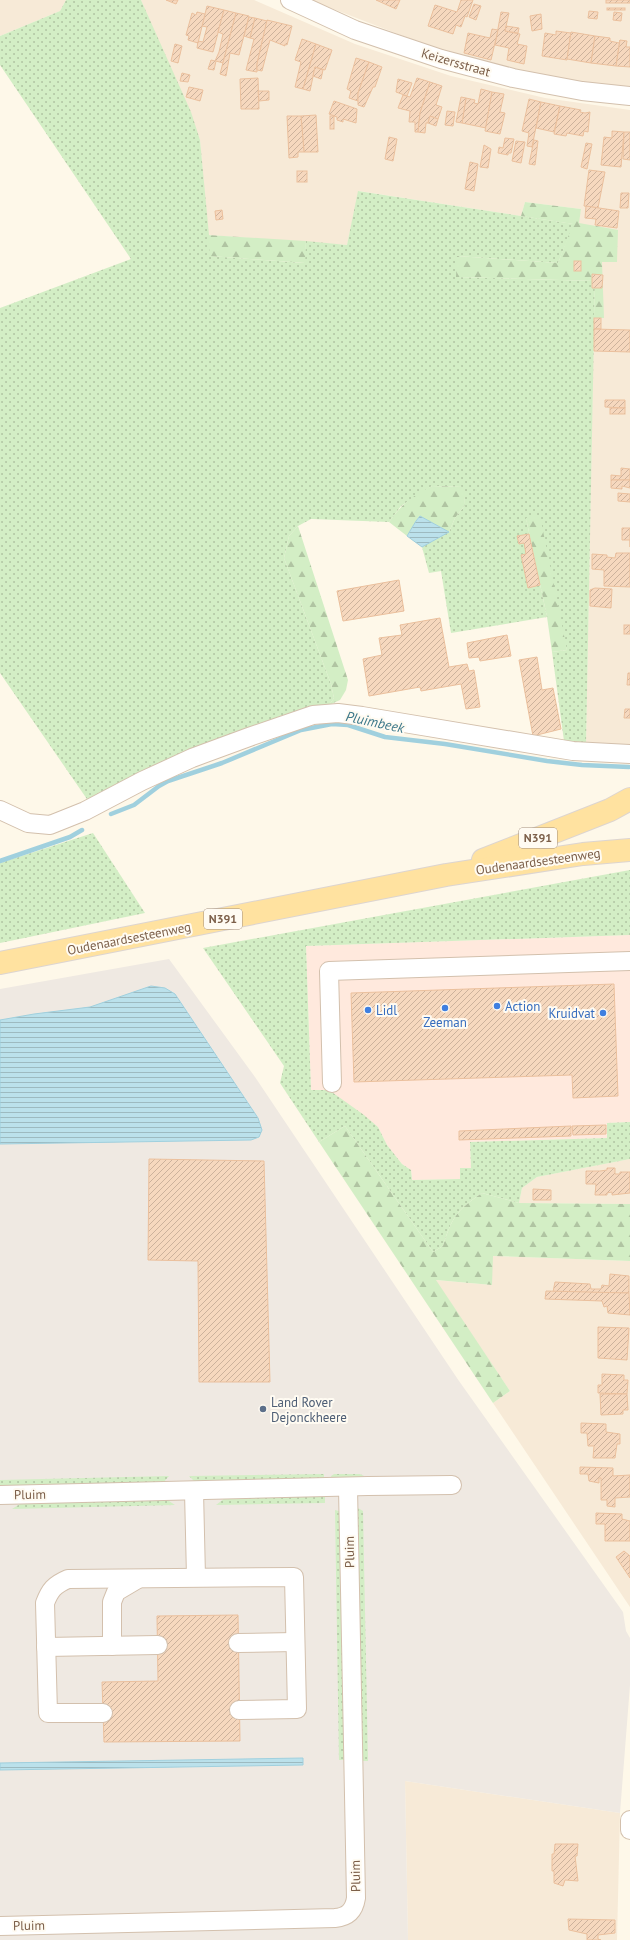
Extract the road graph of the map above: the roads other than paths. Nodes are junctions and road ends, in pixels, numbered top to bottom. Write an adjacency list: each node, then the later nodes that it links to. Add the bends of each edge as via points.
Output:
1 (290, 0): 2 (street, Keizersstraat, via 355,30 441,59 513,78 582,91)
2 (630, 96)
3 (630, 754): 5 (street, via 573,751 338,713 313,715 192,758 50,825 28,824)
4 (630, 800): 7 (main road, Oudenaardsesteenweg / N391)
5 (0, 810)
6 (630, 850): 7 (main road, Oudenaardsesteenweg / N391, via 584,854)
7 (446, 875): 9 (main road, Oudenaardsesteenweg / N391)
8 (630, 961): 10 (street, via 329,971)
9 (0, 963)
10 (332, 1083)
11 (452, 1486): 12 (street, Pluim)
12 (348, 1487): 13 (street, Pluim); 26 (street, Pluim, via 355,1906 344,1916 335,1918)
13 (194, 1491): 14 (street, Pluim); 15 (street)
14 (0, 1495)
15 (196, 1577): 16 (street); 17 (street, via 294,1577)
16 (140, 1578): 20 (street, via 116,1592 112,1602); 21 (street, via 68,1579 55,1584 45,1604)
17 (295, 1642): 18 (street); 22 (street, via 297,1709)
18 (238, 1643)
19 (158, 1645): 20 (street)
20 (112, 1646): 21 (street)
21 (46, 1647): 23 (street, via 48,1713)
22 (239, 1710)
23 (103, 1713)
24 (630, 1820): 25 (street)
25 (630, 1830)
26 (0, 1926)

